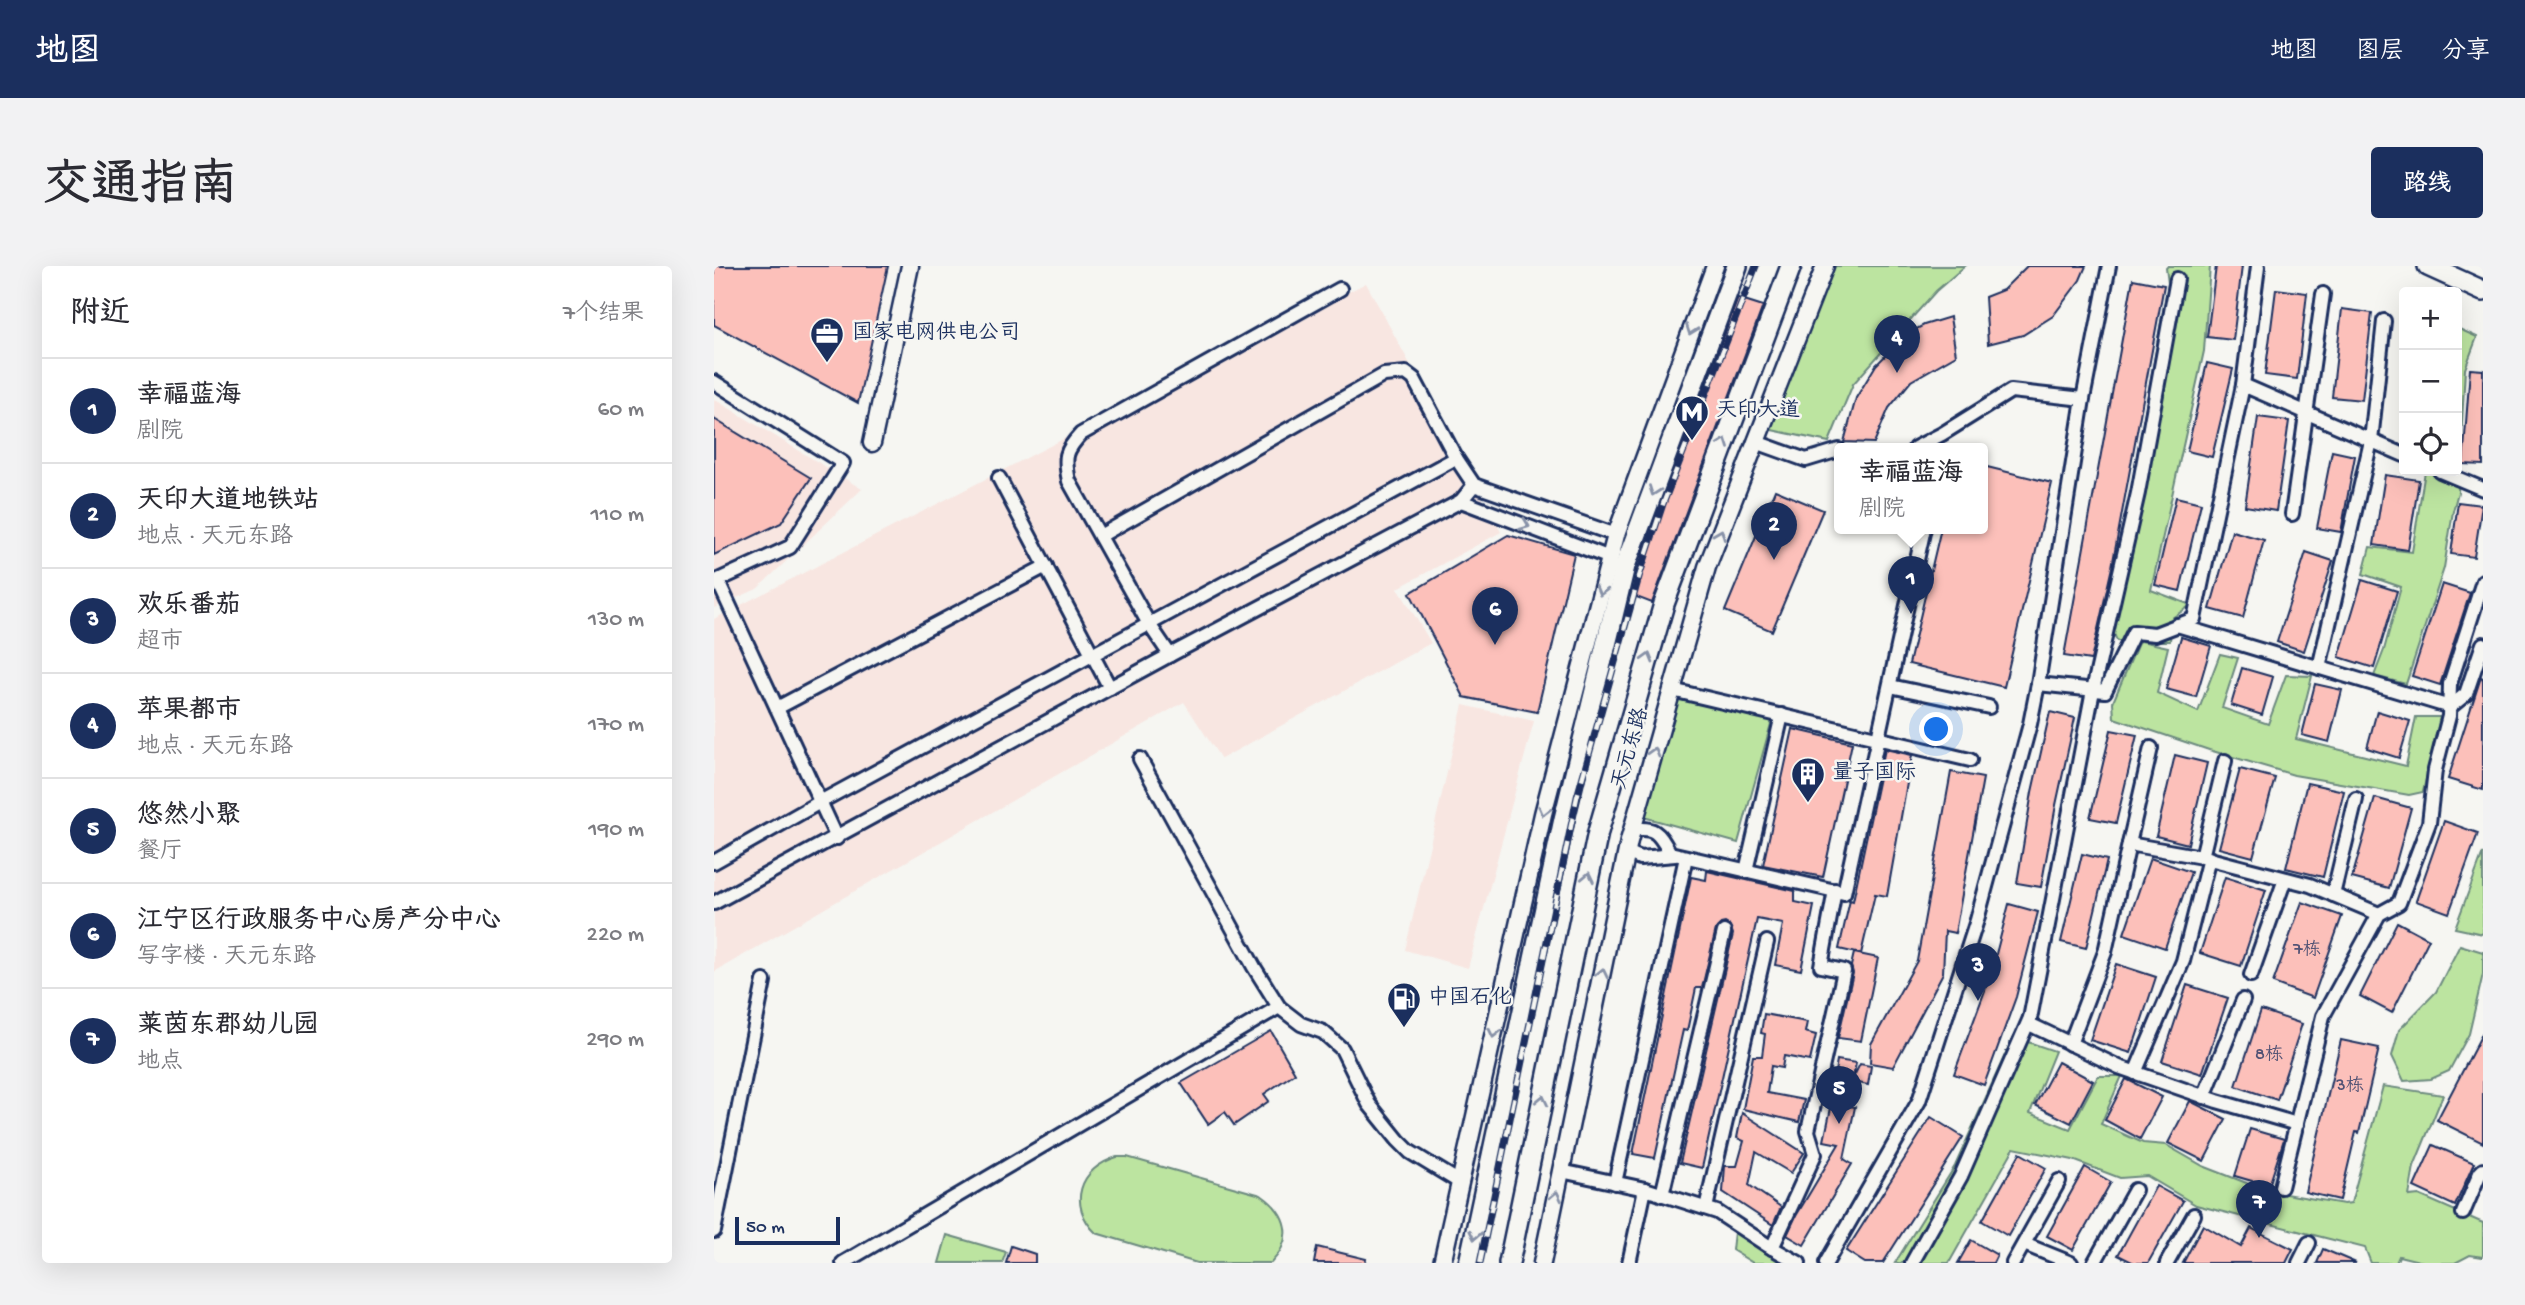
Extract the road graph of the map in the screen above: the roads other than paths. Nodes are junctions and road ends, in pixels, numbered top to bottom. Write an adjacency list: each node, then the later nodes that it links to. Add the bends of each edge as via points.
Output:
1 (910, 266): 20 (street)
2 (1715, 266): 33 (street, one-way to 33)
3 (1737, 266): 102 (main road, one-way to 102, via 1626,566 1564,819)
4 (1791, 266): 103 (main road, 天元东路, one-way to 4, via 1598,832 1664,604)
5 (1825, 266): 19 (street, 天元东路)
6 (2109, 266): 16 (street)
7 (2258, 266): 15 (street)
8 (2428, 266): 11 (main road)
9 (2177, 278): 48 (street, via 2138,493)
10 (1340, 289): 32 (street, via 1081,434 1068,449 1065,465)
11 (2483, 290)
12 (2323, 294): 17 (street)
13 (2384, 321): 18 (street)
14 (714, 382): 37 (street, via 843,463 790,547)
15 (2243, 385): 17 (street); 39 (street, via 2194,619)
16 (2083, 399): 21 (street, via 2011,391); 44 (street)
17 (2306, 413): 18 (street); 30 (street)
18 (2371, 441): 23 (street); 43 (street)
19 (1756, 442): 22 (street, via 1806,460); 47 (street, 天元东路, one-way to 19, via 1707,567)
20 (872, 443)
21 (1924, 443)
22 (1834, 452)
23 (2399, 453)
24 (1456, 458): 27 (street); 32 (street, via 1414,379 1406,373 1384,375); 38 (street)
25 (2452, 476): 28 (street)
26 (999, 478): 35 (street)
27 (1474, 485): 29 (street); 33 (street)
28 (2483, 489)
29 (1461, 500): 34 (street, one-way to 34); 42 (street)
30 (2292, 514)
31 (1923, 534): 45 (street)
32 (1100, 536): 38 (street)
33 (1616, 536): 34 (street)
34 (1610, 558): 88 (street, one-way to 88, via 1542,814)
35 (1046, 566): 41 (street); 51 (street)
36 (2483, 581): 50 (street, via 2450,684)
37 (716, 582): 51 (street)
38 (1149, 624): 41 (street); 42 (street)
39 (2176, 625): 43 (street); 48 (street, via 2155,634 2134,632 2105,691)
40 (2483, 644): 50 (street, via 2466,694)
41 (1092, 655): 46 (street); 59 (street)
42 (1170, 655): 46 (street)
43 (2319, 668): 50 (street)
44 (2038, 684): 48 (street); 107 (street, via 1977,920 1919,1101)
45 (1890, 686): 49 (street); 53 (street)
46 (1110, 688): 61 (street)
47 (1672, 690): 52 (street); 60 (street, 天元东路, one-way to 47)
48 (2093, 690): 79 (street)
49 (1989, 707)
50 (2450, 707): 72 (street, via 2429,823 2399,903)
51 (777, 708): 59 (street)
52 (1782, 715): 53 (street); 67 (street)
53 (1878, 738): 56 (street); 69 (street, via 1844,892)
54 (2151, 748): 62 (street)
55 (1140, 759): 78 (street)
56 (1970, 760)
57 (2225, 761): 65 (street)
58 (2356, 799): 70 (street)
59 (820, 802): 61 (street); 66 (street)
60 (1632, 830): 63 (street, 天元东路); 64 (street, via 1654,831 1670,853)
61 (837, 838): 71 (street)
62 (2129, 844): 65 (street); 80 (street, via 2105,952)
63 (1627, 852): 64 (street, via 1640,858); 85 (street, 天元东路, one-way to 63)
64 (1681, 856): 67 (street); 87 (street)
65 (2206, 858): 68 (street); 81 (street, via 2183,961)
66 (714, 862)
67 (1746, 871): 69 (street)
68 (2286, 879): 70 (street); 75 (street)
69 (1835, 890): 99 (street, via 1821,966 1844,971 1808,1131 1815,1154)
70 (2333, 895): 72 (street)
71 (714, 903)
72 (2379, 914): 83 (street, via 2323,1016)
73 (1724, 932): 92 (street)
74 (1768, 943): 93 (street)
75 (2251, 975)
76 (764, 981): 96 (street)
77 (2243, 1000): 82 (street)
78 (1279, 1007): 88 (street, via 1301,1024 1323,1032 1342,1049 1369,1104 1398,1140); 100 (street)
79 (2030, 1018): 80 (street, via 2029,1024); 108 (street, via 1961,1176)
80 (2070, 1044): 81 (street)
81 (2135, 1073): 82 (street)
82 (2204, 1097): 83 (street)
83 (2297, 1124): 89 (street)
84 (2483, 1170): 94 (street)
85 (1561, 1171): 87 (street); 104 (street, 天元东路, one-way to 85)
86 (2059, 1181): 98 (street)
87 (1615, 1182): 90 (street)
88 (1461, 1183): 101 (street)
89 (2281, 1187)
90 (1644, 1189): 92 (street); 105 (street)
91 (2135, 1190): 111 (street)
92 (1662, 1195): 93 (street)
93 (1706, 1208): 99 (street)
94 (2463, 1213)
95 (2194, 1215): 112 (street)
96 (714, 1231)
97 (2309, 1243): 113 (street)
98 (2024, 1244): 109 (street); 110 (street)
99 (1772, 1248): 106 (street)
100 (842, 1263)
101 (1443, 1263)
102 (1469, 1263)
103 (1509, 1263)
104 (1542, 1263)
105 (1629, 1263)
106 (1799, 1263)
107 (1826, 1263)
108 (1912, 1263)
109 (2013, 1263)
110 (2071, 1263)
111 (2094, 1263)
112 (2167, 1263)
113 (2299, 1263)

